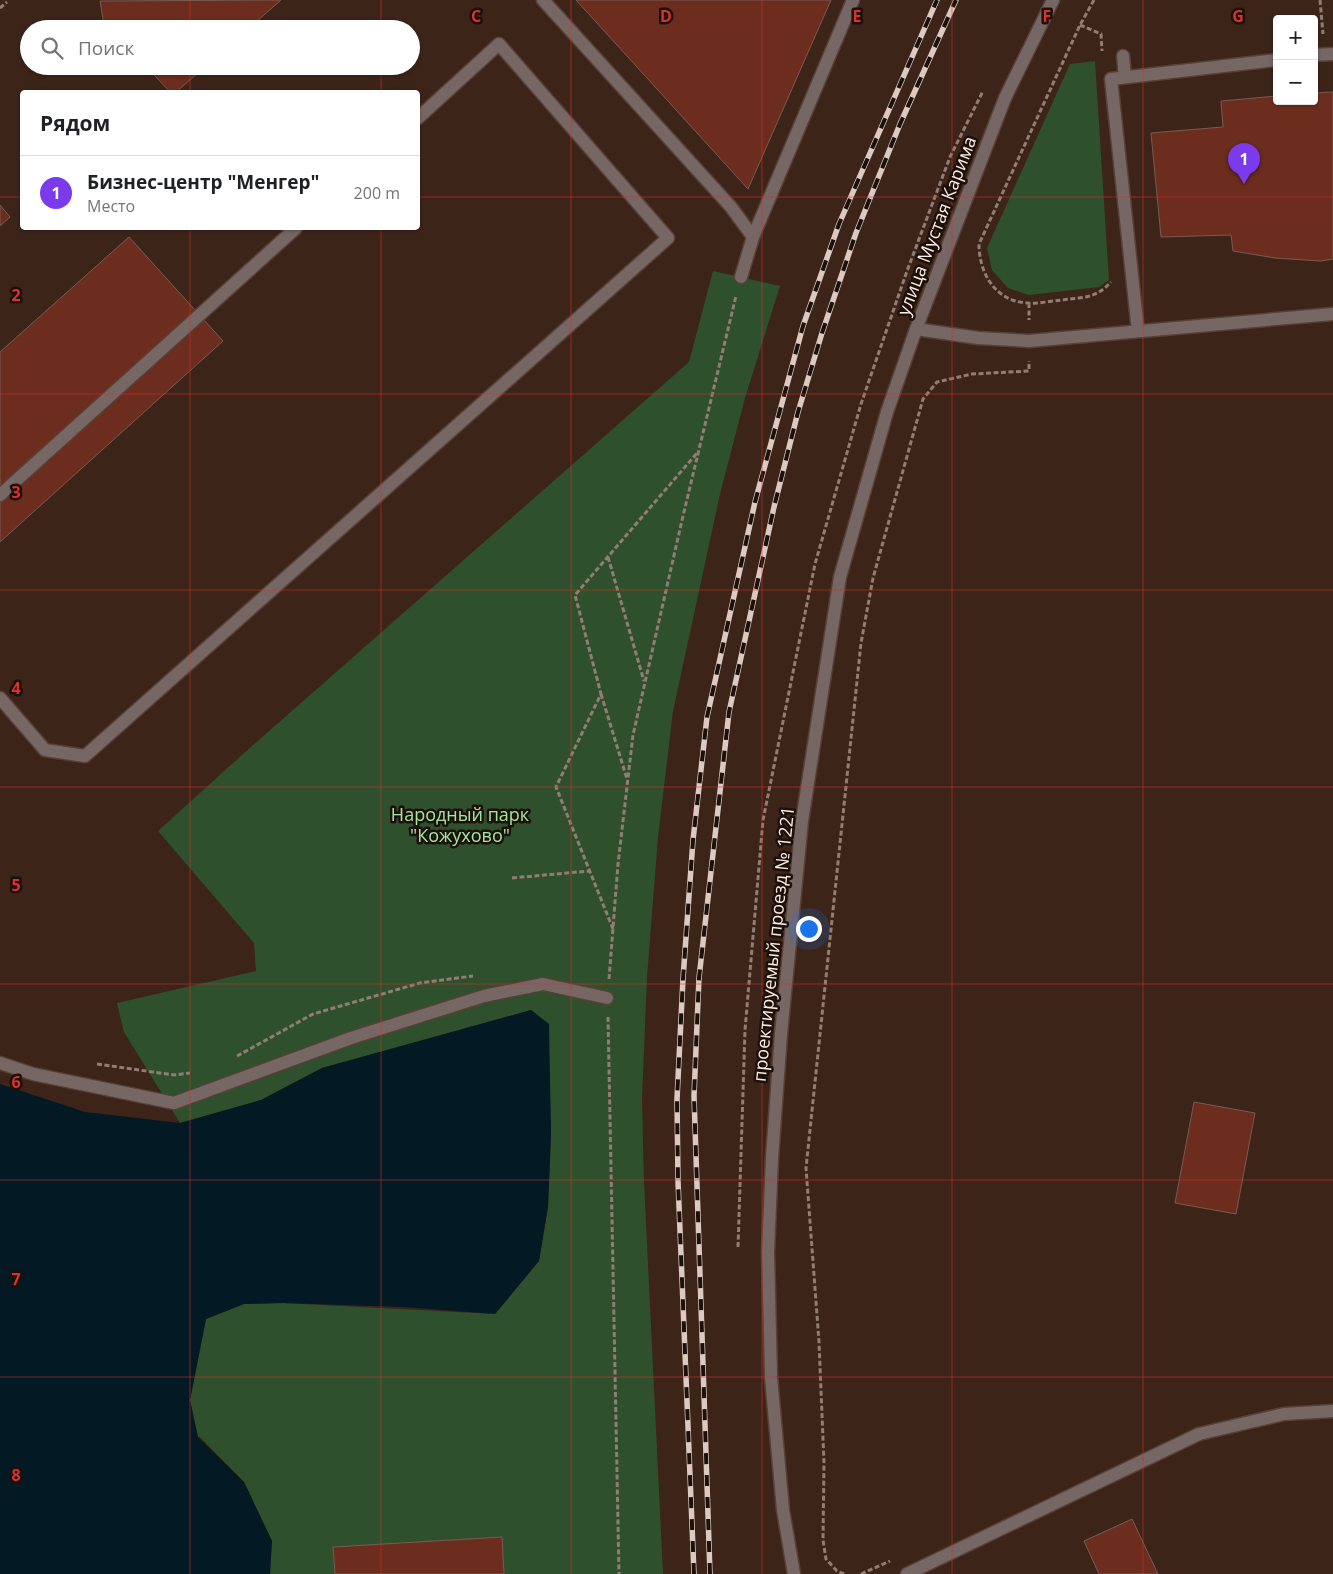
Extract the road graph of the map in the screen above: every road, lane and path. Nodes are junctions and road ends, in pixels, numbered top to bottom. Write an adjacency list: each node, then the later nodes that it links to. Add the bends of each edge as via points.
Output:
1 (543, 0): 16 (street, via 731,207)
2 (853, 0): 16 (street)
3 (1053, 0): 21 (street, улица Мустая Карима, via 1005,98)
4 (1094, 0): 8 (path)
5 (1320, 0): 10 (path)
6 (7, 2): 7 (path)
7 (0, 8)
8 (1080, 25): 9 (path, via 1100,34); 19 (path, via 979,244 979,262 998,292 1013,301)
9 (1102, 54)
10 (1324, 54)
11 (1123, 56): 13 (street)
12 (1273, 60): 13 (street)
13 (1126, 77): 22 (street, via 1112,79)
14 (420, 116): 29 (street, via 499,44 668,238 85,756 45,750)
15 (294, 230): 25 (street)
16 (752, 237): 18 (street)
17 (1115, 275): 19 (path, via 1101,293 1090,297)
18 (741, 277): 24 (path)
19 (1029, 303): 23 (path)
20 (1333, 314): 22 (street, улица Мустая Карима)
21 (916, 329): 23 (street, улица Мустая Карима); 42 (street, проектируемый проезд № 1221, via 887,412 840,577 802,821 780,1034 769,1224 771,1377 783,1510)
22 (1138, 331): 23 (street, улица Мустая Карима)
23 (1029, 341): 43 (path, via 1029,370 972,374 938,382 923,399 874,578 861,643 806,1168 824,1463 822,1540 826,1559)
24 (699, 451): 26 (path); 27 (path)
25 (0, 495)
26 (608, 557): 27 (path); 28 (path, via 575,596)
27 (645, 683): 30 (path, via 633,735)
28 (601, 694): 30 (path); 31 (path, via 556,786)
29 (0, 698)
30 (628, 782): 33 (path)
31 (589, 871): 32 (path); 33 (path)
32 (512, 878)
33 (613, 929): 35 (path)
34 (475, 976): 36 (path, via 420,983 313,1014)
35 (607, 998): 37 (street, via 543,984 484,996 350,1038 174,1103 33,1074); 41 (path)
36 (235, 1057)
37 (0, 1062)
38 (88, 1062): 39 (path, via 174,1075)
39 (191, 1073)
40 (1333, 1412): 44 (street, via 1284,1414 1199,1434)
41 (619, 1574)
42 (794, 1574)
43 (844, 1574)
44 (907, 1574)

